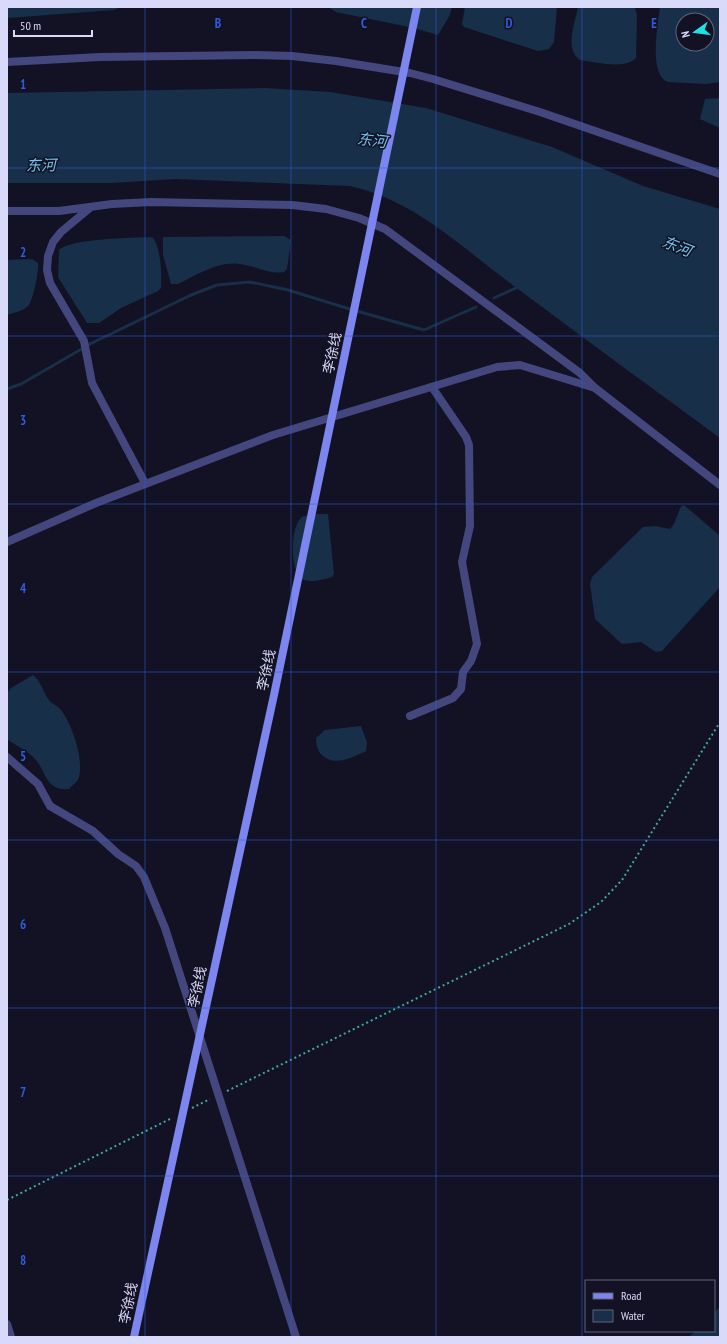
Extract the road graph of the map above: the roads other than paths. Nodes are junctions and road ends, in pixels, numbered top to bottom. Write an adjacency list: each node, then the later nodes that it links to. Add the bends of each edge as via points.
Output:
1 (417, 7): 15 (main road, 李徐线, via 274,695)
2 (7, 62): 3 (street, via 100,57 256,55 336,60 433,79 540,112)
3 (720, 174)
4 (92, 206): 5 (street, via 48,212); 7 (street, via 151,202 292,205 326,209 359,218 385,228 580,373); 8 (street, via 56,237 50,249 47,270 50,284 84,341 92,383)
5 (7, 211)
6 (432, 387): 7 (street, via 498,367 520,365); 8 (street, via 273,435); 11 (street, via 469,444 470,526 462,562 477,644 472,661 463,672 462,685 458,693 453,698)
7 (594, 388): 9 (street)
8 (145, 483): 10 (street)
9 (720, 485)
10 (7, 542)
11 (410, 716)
12 (7, 757): 16 (street, via 38,784 50,806 93,831 140,871 165,928)
13 (7, 1324): 14 (street)
14 (11, 1337)
15 (134, 1337)
16 (296, 1337)

